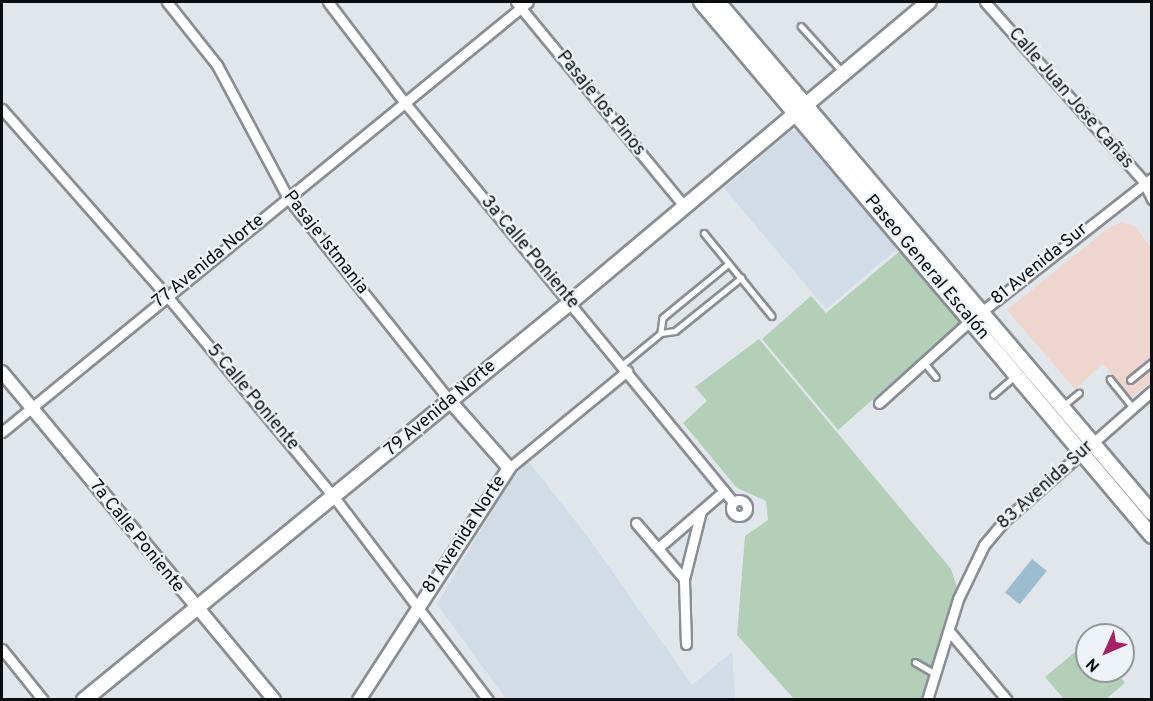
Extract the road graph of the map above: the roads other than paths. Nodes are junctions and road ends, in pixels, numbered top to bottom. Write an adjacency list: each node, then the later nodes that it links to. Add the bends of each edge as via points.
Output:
1 (167, 2): 14 (street, Pasaje Istmania, via 217,65)
2 (328, 2): 10 (street, 3a Calle Poniente)
3 (701, 2): 12 (main road, Paseo General Escalón)
4 (718, 2): 12 (main road, Paseo General Escalón)
5 (929, 2): 9 (main road, 79 Avenida Norte)
6 (984, 2): 13 (street, Calle Juan Jose Cañas)
7 (522, 4): 10 (street, 77 Avenida Norte); 16 (street, Pasaje los Pinos)
8 (801, 26): 9 (lane)
9 (843, 73): 12 (main road, 79 Avenida Norte)
10 (405, 103): 14 (street, 77 Avenida Norte); 21 (street, 3a Calle Poniente)
11 (2, 109): 20 (street, 5 Calle Poniente)
12 (800, 110): 16 (main road, 79 Avenida Norte); 22 (main road, Paseo General Escalón); 24 (main road, Paseo General Escalón)
13 (1148, 180): 15 (street, Calle Juan Jose Cañas); 22 (street, 81 Avenida Sur)
14 (288, 198): 20 (street, 77 Avenida Norte); 37 (street, Pasaje Istmania)
15 (1152, 199)
16 (684, 207): 21 (main road, 79 Avenida Norte)
17 (704, 233): 18 (lane)
18 (729, 264): 19 (lane); 25 (lane, via 663,318)
19 (741, 278): 23 (lane); 25 (lane, via 675,331)
20 (167, 296): 41 (street, 77 Avenida Norte); 47 (street, 5 Calle Poniente)
21 (571, 302): 28 (street, 3a Calle Poniente); 37 (main road, 79 Avenida Norte)
22 (983, 310): 24 (street, 81 Avenida Sur); 39 (main road, Paseo General Escalón)
23 (772, 316)
24 (971, 320): 26 (street, 81 Avenida Sur); 30 (main road, Paseo General Escalón)
25 (661, 333): 28 (lane)
26 (923, 362): 31 (lane); 38 (street, 81 Avenida Sur)
27 (1152, 362): 33 (lane)
28 (624, 368): 45 (street, 81 Avenida Norte); 46 (street, 3a Calle Poniente)
29 (2, 372): 41 (street, 7a Calle Poniente)
30 (1016, 375): 36 (lane); 44 (main road, Paseo General Escalón)
31 (936, 376)
32 (1110, 379): 40 (lane)
33 (1130, 380)
34 (1152, 391): 40 (street, 83 Avenida Sur)
35 (1079, 393): 39 (lane)
36 (993, 395)
37 (450, 401): 45 (street, Pasaje Istmania); 47 (main road, 79 Avenida Norte)
38 (879, 404)
39 (1064, 405): 43 (main road, Paseo General Escalón)
40 (1133, 407): 43 (street, 83 Avenida Sur)
41 (31, 408): 42 (street, 77 Avenida Norte); 55 (street, 7a Calle Poniente)
42 (2, 432)
43 (1094, 442): 44 (street, 83 Avenida Sur); 50 (main road, Paseo General Escalón)
44 (1081, 452): 52 (main road, Paseo General Escalón); 57 (street, 83 Avenida Sur, via 1004,521 984,545 962,590)
45 (509, 468): 56 (street, 81 Avenida Norte)
46 (724, 491): 48 (street, 3a Calle Poniente); 49 (street)
47 (334, 497): 55 (main road, 79 Avenida Norte); 56 (street, 5 Calle Poniente)
48 (733, 502)
49 (701, 511): 53 (street); 54 (street)
50 (1152, 513)
51 (636, 523): 53 (street)
52 (1152, 536)
53 (657, 548): 54 (street)
54 (684, 579): 58 (street)
55 (194, 608): 63 (main road, 79 Avenida Norte); 64 (street, 7a Calle Poniente)
56 (417, 608): 65 (street, 81 Avenida Norte); 66 (street, 5 Calle Poniente)
57 (949, 631): 61 (street, 83 Avenida Sur); 68 (street)
58 (686, 644)
59 (2, 649): 62 (street)
60 (915, 662): 61 (lane)
61 (936, 674): 67 (street, 83 Avenida Sur)
62 (43, 699)
63 (84, 699)
64 (274, 699)
65 (358, 699)
66 (488, 699)
67 (927, 699)
68 (1007, 699)

